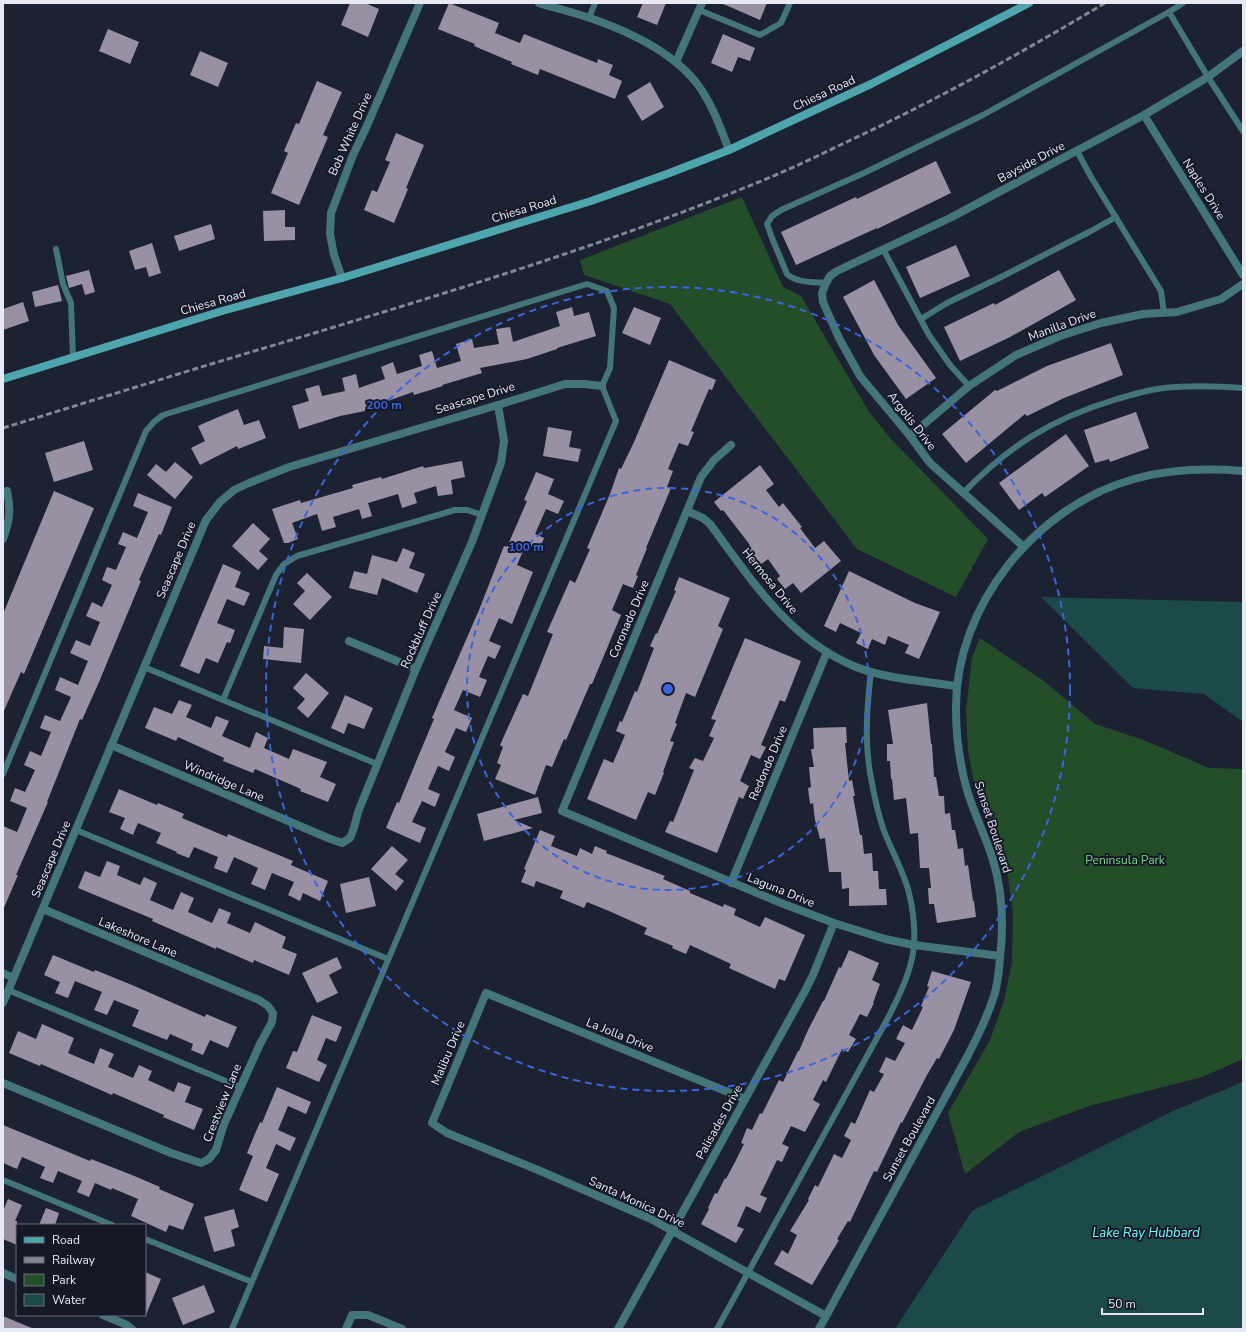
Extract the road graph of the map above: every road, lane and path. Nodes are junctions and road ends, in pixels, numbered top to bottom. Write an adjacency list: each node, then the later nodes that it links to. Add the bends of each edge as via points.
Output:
1 (420, 3): 21 (street, Bob White Drive, via 353,155 331,213 330,234)
2 (539, 3): 9 (street)
3 (595, 3): 9 (lane)
4 (790, 3): 7 (lane, via 781,23 760,35)
5 (1029, 3): 15 (main road, Chiesa Road, via 871,84)
6 (1183, 3): 8 (lane)
7 (700, 7): 11 (street)
8 (1169, 12): 12 (lane); 22 (lane, via 983,115 772,216 767,224 787,274 806,282)
9 (588, 18): 11 (street, via 622,31)
10 (1243, 51): 12 (street, Bayside Drive)
11 (676, 62): 15 (street, via 695,81 708,101)
12 (1208, 77): 13 (street, Bayside Drive); 14 (lane)
13 (1144, 115): 16 (street, Bayside Drive); 20 (street, Naples Drive)
14 (1243, 131)
15 (729, 150): 21 (main road, Chiesa Road, via 591,201)
16 (1077, 151): 17 (lane); 19 (street, Bayside Drive, via 950,218)
17 (1116, 217): 24 (lane, via 1161,291); 25 (lane, via 947,303)
18 (56, 249): 26 (lane, via 63,284 71,303)
19 (883, 249): 22 (street, Bayside Drive, via 837,271); 25 (lane)
20 (1243, 275)
21 (342, 278): 26 (main road, Chiesa Road, via 222,311)
22 (826, 283): 32 (street, Argolis Drive, via 822,293 823,302 860,376)
23 (1243, 284): 24 (street, Manilla Drive, via 1221,299 1177,312)
24 (1164, 313): 29 (street, Manilla Drive, via 1143,314 1101,323 1060,336 1016,354)
25 (921, 319): 29 (lane, via 950,365)
26 (73, 357): 27 (main road, Chiesa Road)
27 (3, 379)
28 (602, 386): 31 (street, Seascape Drive, via 565,384); 50 (lane, via 610,368 614,308 607,291 587,284 163,415 146,431); 59 (lane, via 616,420)
29 (969, 386): 32 (street, Manilla Drive)
30 (1243, 388): 36 (lane, via 1163,388 1096,405 1037,432 992,465)
31 (498, 405): 38 (street, Rockbluff Drive, via 504,442 502,462); 43 (street, Seascape Drive, via 289,467 234,490 220,502 206,520)
32 (910, 436): 36 (street, Argolis Drive, via 930,463)
33 (731, 445): 37 (street, Coronado Drive, via 701,477)
34 (1243, 471): 40 (street, Sunset Boulevard, via 1217,468 1188,469 1153,474 1109,487 1072,508)
35 (8, 491): 39 (street, via 10,508 8,526)
36 (963, 493): 40 (street, Argolis Drive)
37 (687, 511): 42 (street, Hermosa Drive, via 710,524 783,618); 51 (street, Coronado Drive)
38 (482, 515): 44 (street, Rockbluff Drive); 47 (lane, via 467,510 455,510 297,556 284,564 276,575)
39 (3, 539)
40 (1024, 547): 46 (street, Sunset Boulevard, via 999,578 981,609 966,644)
41 (349, 641): 44 (street)
42 (827, 652): 45 (street, Hermosa Drive, via 856,667); 54 (street, Redondo Drive)
43 (144, 667): 47 (lane); 48 (street, Seascape Drive)
44 (416, 669): 49 (street, Rockbluff Drive)
45 (871, 671): 46 (street, Hermosa Drive); 57 (lane, via 867,709 870,776 884,831 909,893)
46 (957, 686): 58 (street, Sunset Boulevard, via 957,731 963,772 999,884 1003,929)
47 (223, 700): 49 (lane)
48 (111, 745): 52 (street, Seascape Drive); 53 (street, Windridge Lane)
49 (377, 764): 53 (street, Rockbluff Drive, via 350,838 342,843)
50 (3, 774)
51 (562, 812): 54 (street, Laguna Drive)
52 (76, 830): 55 (street, Seascape Drive); 59 (lane)
53 (328, 838)
54 (731, 882): 56 (street, Laguna Drive)
55 (43, 909): 61 (street, Seascape Drive); 62 (street, Lakeshore Lane)
56 (834, 923): 57 (street, Laguna Drive); 68 (street, Palisades Drive, via 805,991)
57 (914, 945): 58 (street, Laguna Drive); 74 (lane, via 909,969 898,998)
58 (1000, 956): 79 (street, Sunset Boulevard, via 994,994 977,1038)
59 (388, 959): 77 (lane)
60 (3, 973): 61 (street)
61 (13, 978): 63 (street, Seascape Drive)
62 (224, 986): 67 (street, Crestview Lane, via 259,1000 273,1012 269,1029)
63 (8, 990): 65 (street, Seascape Drive); 67 (lane)
64 (486, 993): 68 (street, La Jolla Drive); 69 (street, Malibu Drive)
65 (3, 1003)
66 (3, 1083): 67 (street, Crestview Lane, via 201,1163 209,1159 216,1150)
67 (240, 1087)
68 (745, 1099): 72 (street, Palisades Drive)
69 (432, 1123): 72 (street, Santa Monica Drive, via 448,1134 531,1167)
70 (3, 1180): 71 (lane)
71 (110, 1224)
72 (673, 1231): 74 (street, Santa Monica Drive); 84 (street, Palisades Drive)
73 (146, 1239): 77 (lane)
74 (748, 1272): 79 (street, Santa Monica Drive); 85 (lane)
75 (3, 1273): 76 (street)
76 (16, 1279)
77 (252, 1282): 81 (lane)
78 (105, 1316): 80 (street)
79 (826, 1316): 86 (street, Sunset Boulevard)
80 (132, 1329)
81 (232, 1329)
82 (346, 1329): 83 (street, via 352,1316 368,1315)
83 (402, 1329)
84 (618, 1329)
85 (717, 1329)
86 (819, 1329)

